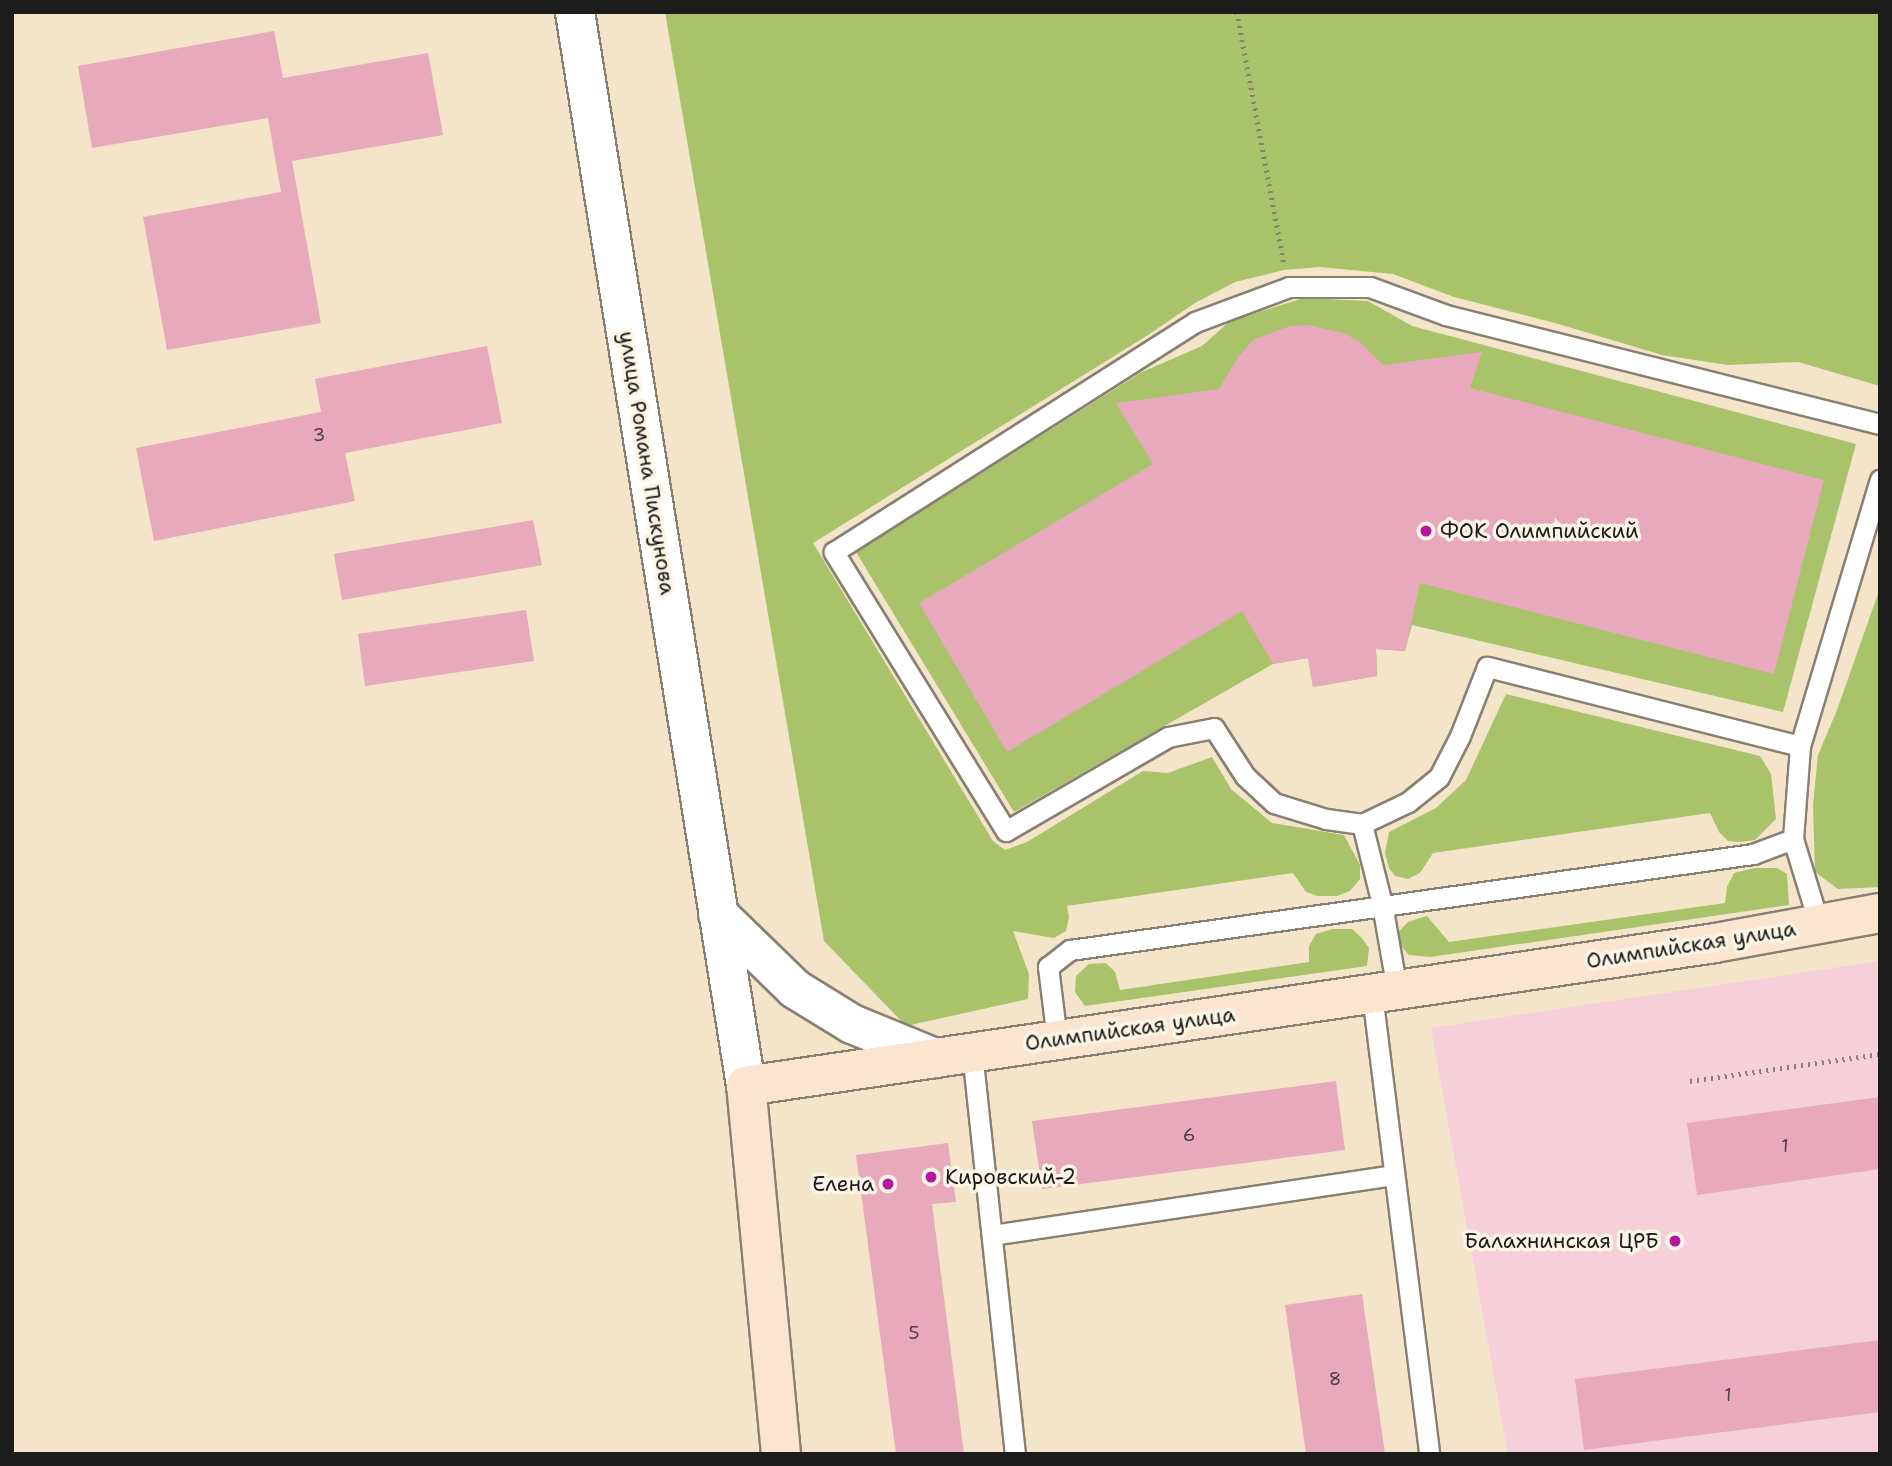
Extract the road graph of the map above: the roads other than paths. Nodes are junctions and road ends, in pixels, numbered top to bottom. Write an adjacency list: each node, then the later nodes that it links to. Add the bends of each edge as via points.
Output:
1 (575, 12): 9 (street, улица Романа Пискунова)
2 (1880, 424): 5 (lane, via 1446,315 1370,287 1289,287 1195,322 834,552 1006,831 1168,737 1214,728 1245,776 1274,803)
3 (1880, 480): 4 (lane)
4 (1800, 746): 5 (lane, via 1488,667 1439,777 1408,802); 6 (lane)
5 (1362, 824): 7 (lane)
6 (1793, 839): 7 (lane, via 1753,854); 10 (lane)
7 (1382, 904): 11 (lane); 12 (lane, via 1070,950 1048,967)
8 (1880, 913): 10 (street, Олимпийская улица)
9 (718, 915): 13 (street, via 795,989 852,1024); 14 (street, улица Романа Пискунова)
10 (1819, 924): 11 (street, Олимпийская улица, via 1702,946)
11 (1385, 992): 12 (street, Олимпийская улица); 15 (lane)
12 (1057, 1040): 13 (street, Олимпийская улица)
13 (954, 1055): 14 (street, Олимпийская улица); 16 (lane)
14 (746, 1086): 17 (street)
15 (1394, 1175): 16 (lane); 19 (lane)
16 (992, 1235): 18 (lane)
17 (781, 1454)
18 (1015, 1454)
19 (1429, 1454)

